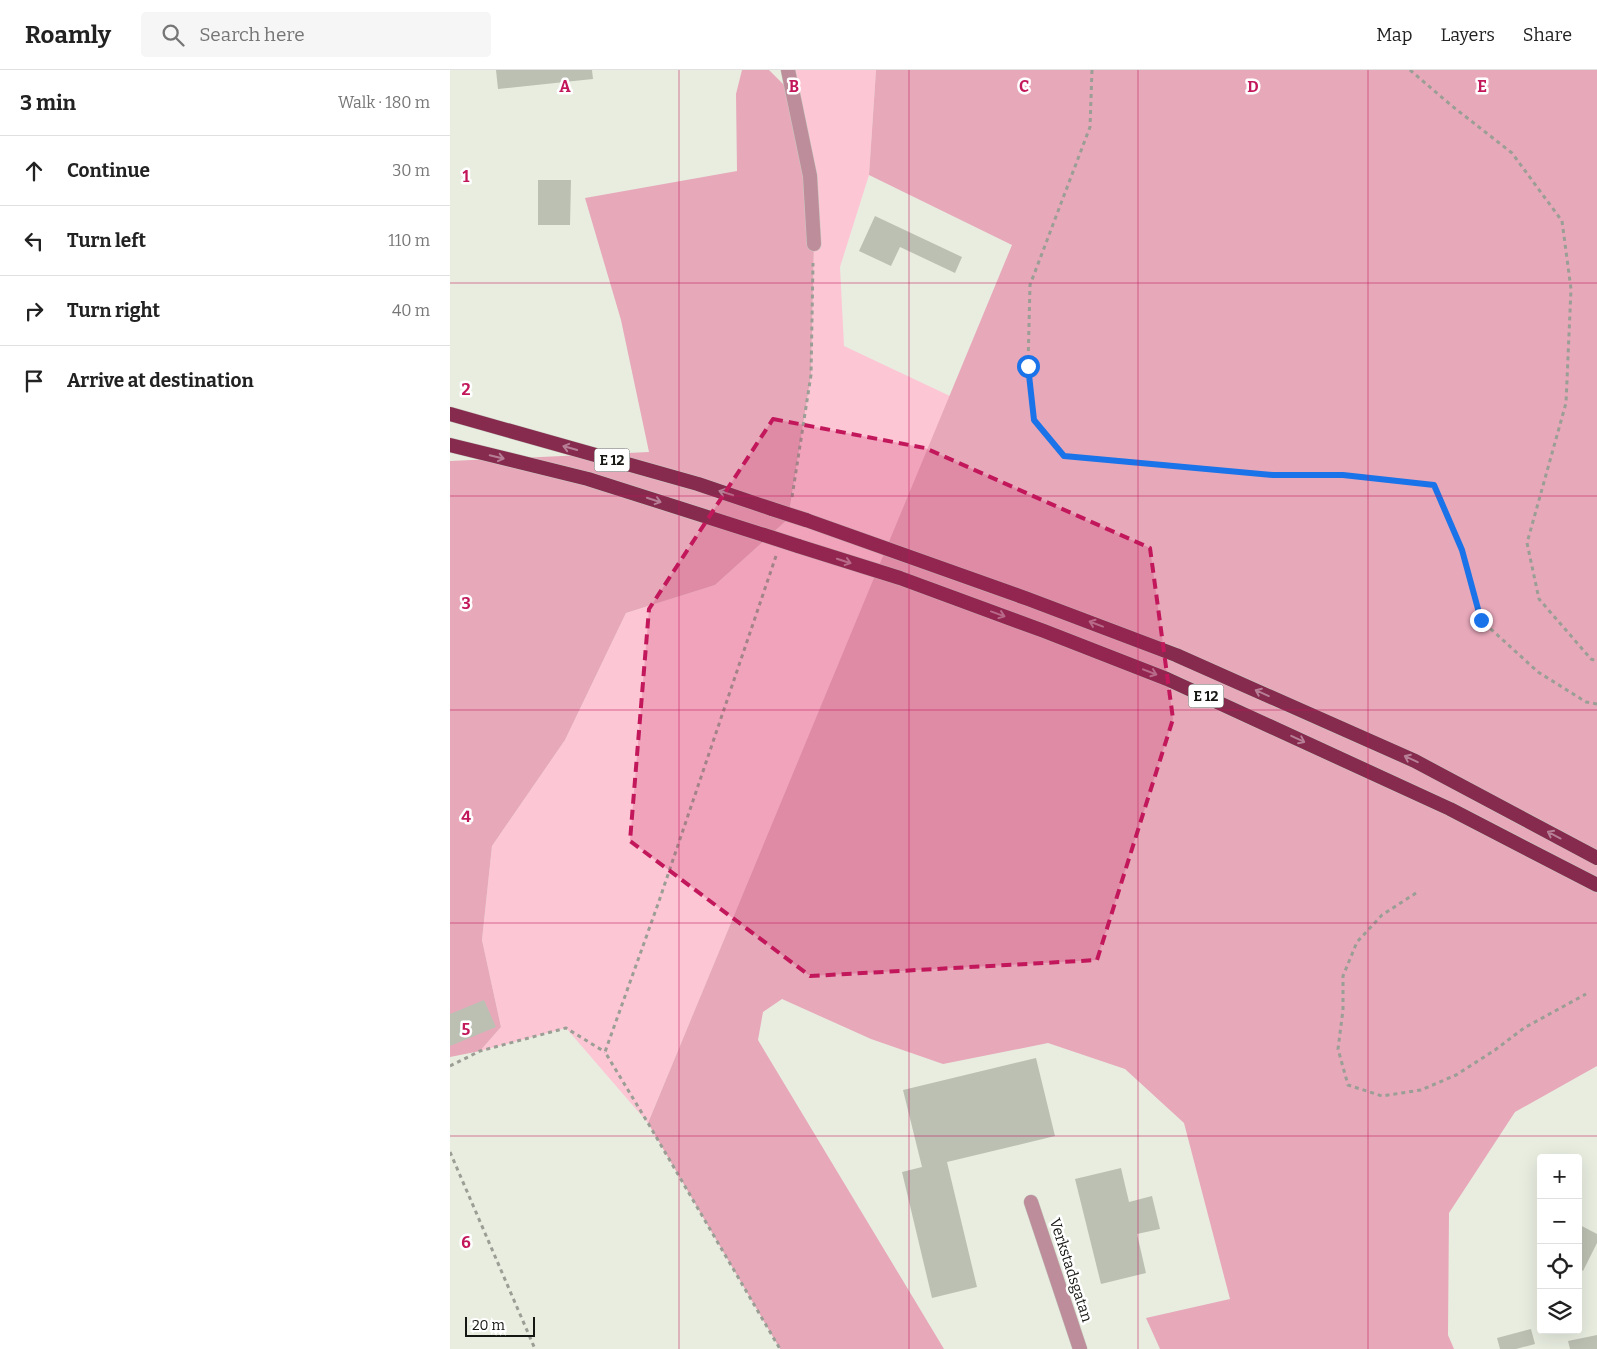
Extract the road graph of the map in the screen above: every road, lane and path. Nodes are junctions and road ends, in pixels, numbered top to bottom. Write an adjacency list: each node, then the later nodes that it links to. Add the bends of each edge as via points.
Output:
1 (788, 70): 4 (street, via 810,176)
2 (1092, 70): 10 (path, via 1090,127 1030,286 1028,366 1034,420 1064,456 1273,475 1343,475 1434,485 1462,550 1481,620 1538,672 1586,702)
3 (1410, 70): 9 (path, via 1512,153 1562,222 1571,288 1566,403 1527,543 1539,599 1591,659)
4 (814, 244): 7 (path, via 811,375)
5 (450, 414): 11 (highway, E 12, one-way to 5, bridge, via 1415,761 1176,655 1019,595 698,484)
6 (450, 445): 12 (highway, E 12, one-way to 12, bridge, via 588,480 764,535 900,578 1044,631 1167,679 1450,809)
7 (791, 500)
8 (779, 548): 15 (path)
9 (1597, 661)
10 (1597, 704)
11 (1597, 858)
12 (1597, 885)
13 (1416, 893): 14 (path, via 1382,914 1357,942 1343,976 1338,1049 1348,1086 1382,1096 1421,1090 1456,1075 1524,1028)
14 (1586, 994)
15 (605, 1052): 16 (path, via 566,1028 480,1051); 20 (path)
16 (450, 1066)
17 (450, 1152): 19 (path)
18 (1031, 1202): 21 (street, Verkstadsgatan)
19 (535, 1349)
20 (780, 1349)
21 (1080, 1349)

